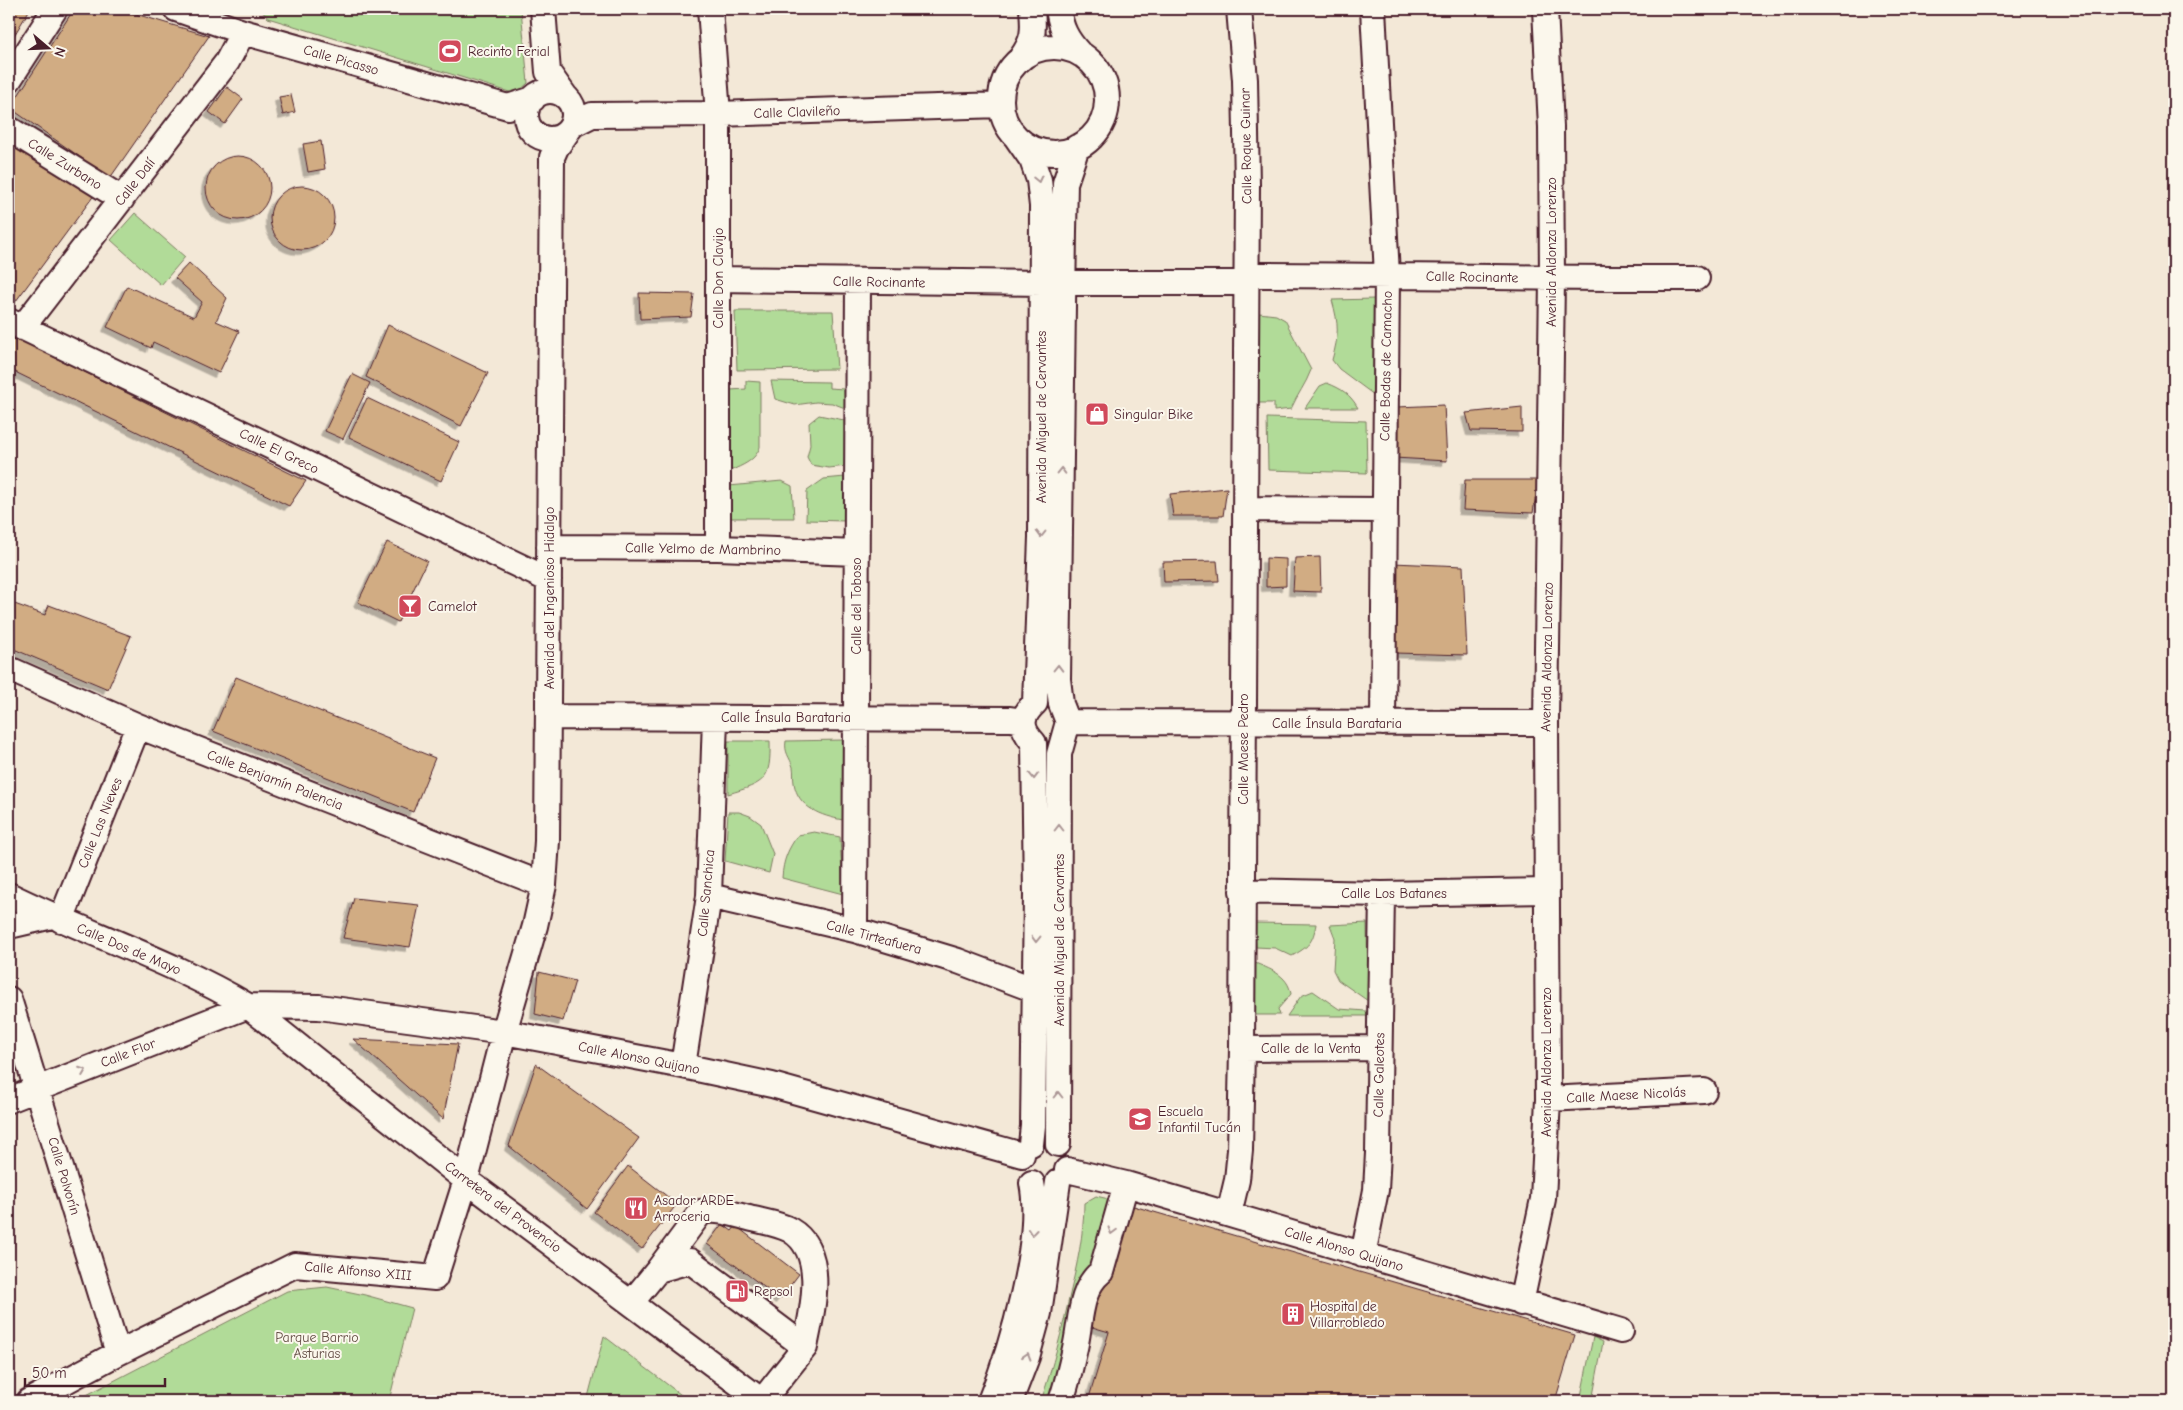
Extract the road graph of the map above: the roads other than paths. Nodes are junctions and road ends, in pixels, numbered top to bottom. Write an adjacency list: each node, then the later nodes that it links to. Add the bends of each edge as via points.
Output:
1 (54, 9): 14 (street)
2 (176, 9): 10 (street, Calle Picasso)
3 (542, 9): 13 (street)
4 (710, 9): 19 (street, Calle Don Clavijo)
5 (1032, 9): 12 (street, via 1034,28 1031,44)
6 (1058, 9): 11 (street, via 1062,29)
7 (1239, 9): 29 (street, Calle Roque Guinar, via 1245,80)
8 (1373, 9): 26 (street, Calle Bodas de Camacho)
9 (1545, 9): 30 (street, Avenida Aldonza Lorenzo, via 1551,110)
10 (243, 32): 17 (street, Calle Picasso); 25 (street, Calle Dalí, via 227,62)
11 (1080, 54): 12 (street, via 1062,48 1046,48); 23 (street, via 1094,66 1103,80 1107,101 1101,124 1092,137)
12 (1021, 58): 16 (street, via 1004,84)
13 (548, 72): 15 (street); 18 (street)
14 (9, 80)
15 (535, 97): 17 (street); 18 (street, via 552,91); 21 (street, via 527,112)
16 (1001, 105): 19 (street, Calle Clavileño); 22 (street, via 1005,121)
17 (508, 107): 21 (street, Calle Picasso)
18 (574, 114): 19 (street, Calle Clavileño); 21 (street, via 554,139); 24 (street)
19 (718, 114): 28 (street, Calle Don Clavijo)
20 (9, 128): 25 (street, Calle Zurbano)
21 (534, 131): 24 (street)
22 (1016, 137): 23 (street, via 1031,148 1045,152 1066,152); 32 (street, Avenida Miguel de Cervantes, one-way to 32, via 1032,160 1039,180)
23 (1078, 147): 32 (street, Avenida Miguel de Cervantes, via 1065,183)
24 (552, 157): 36 (street, Avenida del Ingenioso Hidalgo)
25 (122, 200): 33 (street, Calle Dalí)
26 (1387, 275): 29 (street, Calle Rocinante); 30 (street, Calle Rocinante); 35 (street, Calle Bodas de Camacho)
27 (1697, 278): 30 (street, Calle Rocinante)
28 (718, 279): 31 (street, Calle Rocinante); 37 (street, Calle Don Clavijo)
29 (1247, 279): 32 (street, Calle Rocinante); 34 (street, Calle Maese Pedro)
30 (1552, 279): 48 (street, Avenida Aldonza Lorenzo)
31 (858, 282): 32 (street, Calle Rocinante); 38 (street, Calle del Toboso)
32 (1052, 283): 41 (street, Avenida Miguel de Cervantes, one-way to 41, via 1041,537); 45 (street, Avenida Miguel de Cervantes, one-way to 32, via 1058,679)
33 (15, 324): 39 (street, Calle El Greco)
34 (1245, 509): 35 (street); 46 (street, Calle Maese Pedro)
35 (1384, 510): 47 (street, Calle Bodas de Camacho)
36 (549, 547): 37 (street, Calle Yelmo de Mambrino); 39 (street, Avenida del Ingenioso Hidalgo)
37 (718, 548): 38 (street, Calle Yelmo de Mambrino)
38 (857, 553): 43 (street, Calle del Toboso)
39 (549, 580): 42 (street, Avenida del Ingenioso Hidalgo)
40 (9, 669): 49 (street, Calle Benjamín Palencia)
41 (1029, 712): 43 (street, Calle Ínsula Barataria, via 1010,719); 45 (street, via 1048,700); 50 (street, Avenida Miguel de Cervantes, via 1026,735)
42 (548, 717): 44 (street, Calle Ínsula Barataria); 51 (street, Avenida del Ingenioso Hidalgo)
43 (856, 717): 44 (street, Calle Ínsula Barataria); 59 (street, Calle del Toboso)
44 (715, 718): 56 (street, Calle Sanchica)
45 (1064, 721): 46 (street, Calle Ínsula Barataria); 50 (street, via 1054,744); 71 (street, Avenida Miguel de Cervantes, one-way to 45, via 1059,754)
46 (1243, 722): 47 (street, Calle Ínsula Barataria); 52 (street, Calle Maese Pedro)
47 (1383, 723): 48 (street, Calle Ínsula Barataria)
48 (1546, 723): 53 (street, Avenida Aldonza Lorenzo)
49 (138, 726): 51 (street, Calle Benjamín Palencia); 57 (street, Calle Las Nieves)
50 (1034, 743): 60 (street, Avenida Miguel de Cervantes, one-way to 60)
51 (544, 884): 63 (street, Avenida del Ingenioso Hidalgo)
52 (1242, 891): 54 (street, Calle Los Batanes); 65 (street, Calle Maese Pedro)
53 (1547, 891): 54 (street, Calle Los Batanes); 69 (street, Avenida Aldonza Lorenzo)
54 (1382, 894): 64 (street, Calle Galeotes)
55 (9, 895): 57 (street, Calle Dos de Mayo)
56 (709, 896): 59 (street, Calle Tirteafuera); 66 (street, Calle Sanchica)
57 (56, 918): 58 (street); 62 (street, Calle Dos de Mayo, via 209,983)
58 (9, 926)
59 (855, 930): 60 (street, Calle Tirteafuera, via 958,961)
60 (1035, 990): 72 (street, Avenida Miguel de Cervantes, via 1033,1126)
61 (9, 999): 67 (street, Calle Polvorín)
62 (248, 1006): 63 (street, Calle Alonso Quijano, via 318,1007); 67 (street, Calle Flor, one-way to 62); 74 (street, Carretera del Provencio)
63 (504, 1032): 66 (street, Calle Alonso Quijano); 74 (street, Calle Alfonso XIII)
64 (1379, 1048): 65 (street, Calle de la Venta); 78 (street, Calle Galeotes, via 1376,1190)
65 (1242, 1049): 77 (street, Calle Maese Pedro, via 1240,1150)
66 (683, 1066): 72 (street, Calle Alonso Quijano)
67 (37, 1089): 70 (street, Calle Flor); 84 (street, Calle Polvorín)
68 (1704, 1091): 69 (street, Calle Maese Nicolás)
69 (1548, 1099): 81 (street, Avenida Aldonza Lorenzo, via 1543,1199)
70 (9, 1100)
71 (1058, 1144): 72 (street, via 1045,1140); 73 (street, via 1066,1155)
72 (1026, 1149): 75 (street, via 1022,1171)
73 (1062, 1176): 75 (street, via 1045,1187); 76 (street, Calle Alonso Quijano); 88 (street, one-way to 73, via 1039,1313)
74 (466, 1180): 80 (street, Carretera del Provencio); 84 (street, Calle Alfonso XIII, via 435,1278 295,1265)
75 (1032, 1184): 87 (street, one-way to 87, via 1036,1200 1020,1307)
76 (1126, 1184): 77 (street, Calle Alonso Quijano); 89 (street, one-way to 89, via 1101,1272 1084,1296 1076,1347)
77 (1229, 1214): 78 (street, Calle Alonso Quijano)
78 (1363, 1255): 81 (street, Calle Alonso Quijano)
79 (658, 1270): 80 (street); 83 (street, via 690,1261); 83 (street, via 702,1212 713,1209 791,1230 804,1244 812,1260 815,1280)
80 (631, 1303): 86 (street, Carretera del Provencio)
81 (1521, 1303): 82 (street, Calle Alonso Quijano)
82 (1621, 1331)
83 (805, 1347): 86 (street)
84 (118, 1353): 85 (street, Calle Alfonso XIII)
85 (29, 1401)
86 (762, 1401)
87 (990, 1401)
88 (1010, 1401)
89 (1061, 1401)

